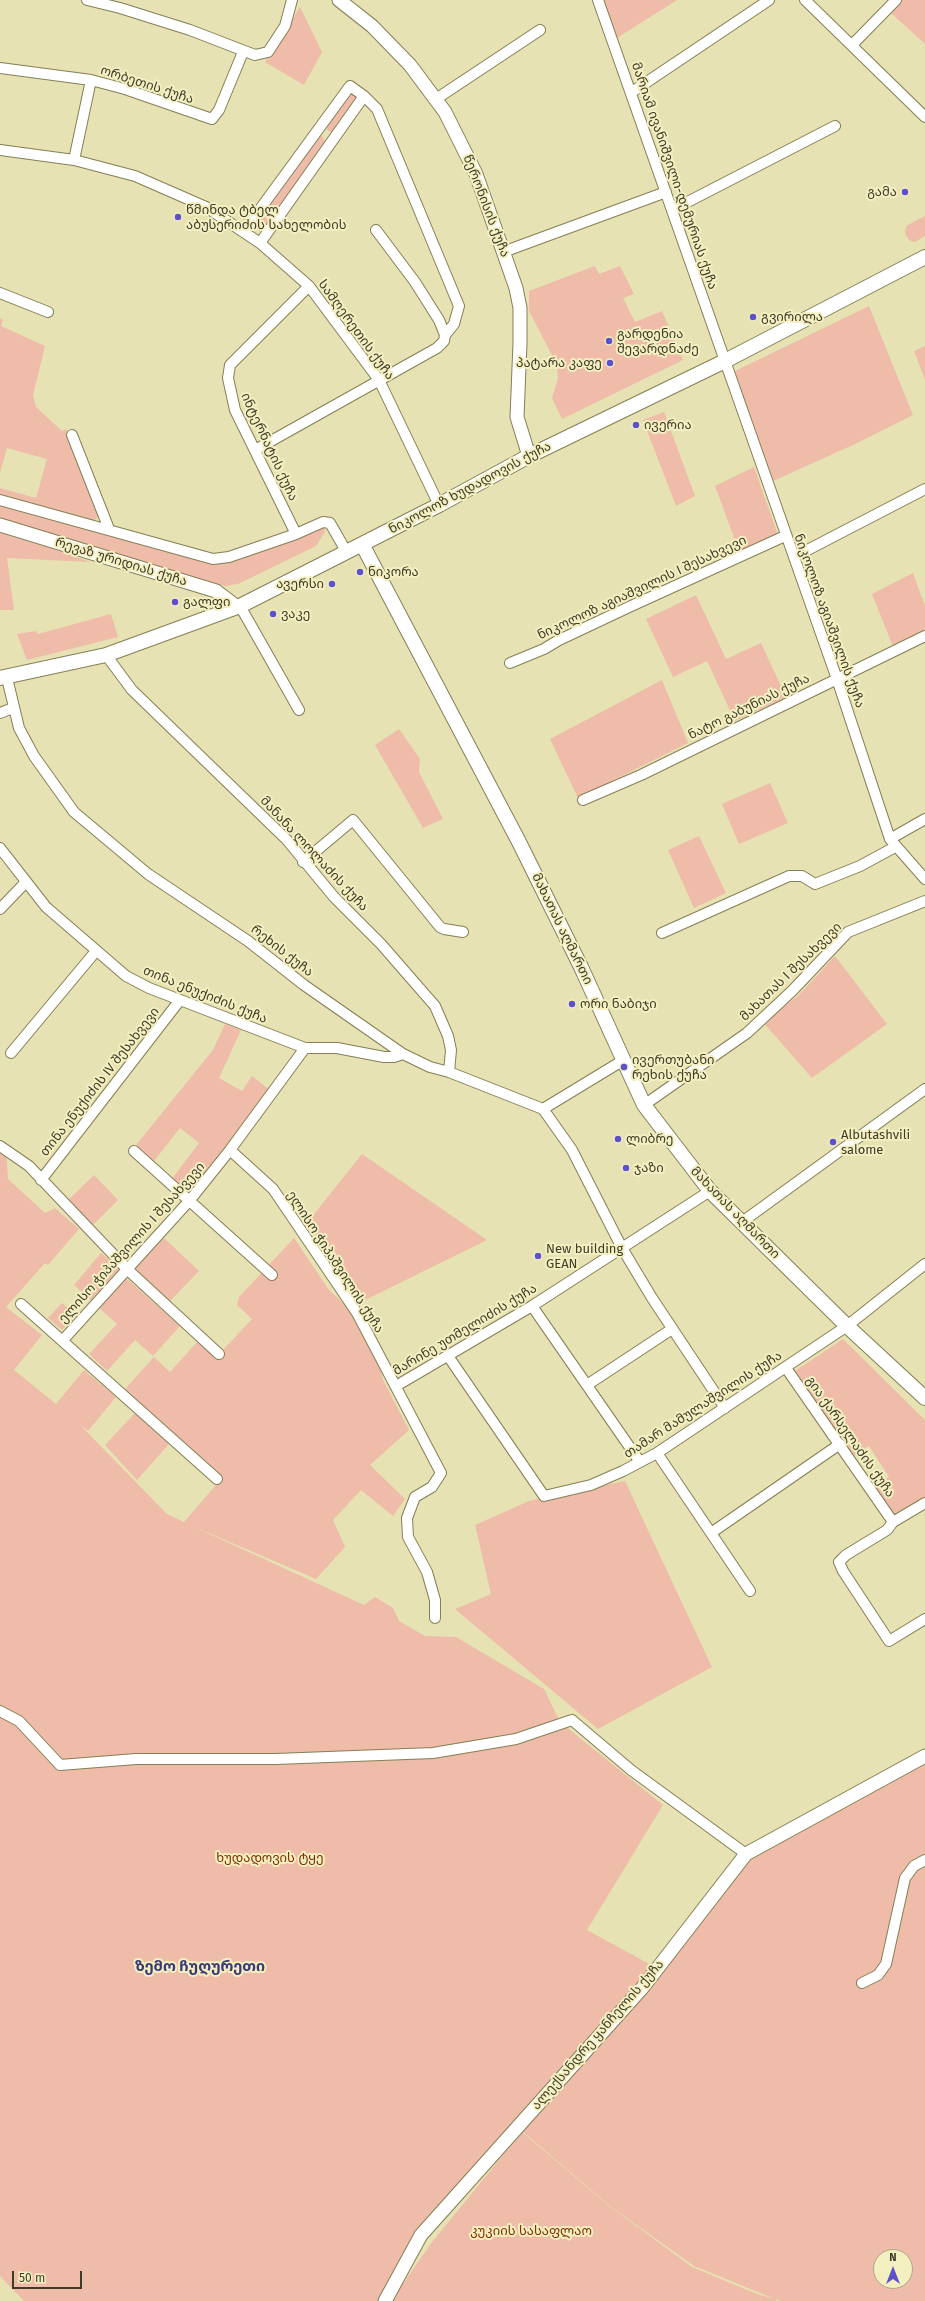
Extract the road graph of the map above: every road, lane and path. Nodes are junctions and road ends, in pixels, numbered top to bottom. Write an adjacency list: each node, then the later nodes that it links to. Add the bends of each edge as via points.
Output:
1 (87, 0): 10 (street, via 190,30)
2 (292, 0): 10 (street, via 285,26 268,52 255,55)
3 (339, 0): 15 (street, წერონისის ქუჩა, via 389,43)
4 (598, 0): 13 (street, მარიამ ივანიშვილი-დემურიას ქუჩა)
5 (769, 0): 13 (street)
6 (805, 0): 9 (street)
7 (896, 0): 9 (street)
8 (540, 30): 15 (street)
9 (852, 45): 16 (street)
10 (243, 52): 12 (street, ორბეთის ქუჩა, via 219,110 212,119)
11 (0, 68): 12 (street, ორბეთის ქუჩა)
12 (91, 80): 19 (street)
13 (632, 92): 20 (street, მარიამ ივანიშვილი-დემურიას ქუჩა)
14 (364, 96): 23 (street, via 350,86); 24 (street); 30 (street, via 377,108 458,306 454,324)
15 (436, 99): 25 (street, წერონისის ქუჩა, via 476,174)
16 (925, 117)
17 (834, 126): 21 (street)
18 (0, 150): 19 (street, სამღერეთის ქუჩა)
19 (74, 160): 23 (street, სამღერეთის ქუჩა, via 134,176 166,189 206,207)
20 (666, 192): 21 (street, მარიამ ივანიშვილი-დემურიას ქუჩა); 25 (street)
21 (672, 210): 31 (street, მარიამ ივანიშვილი-დემურიას ქუჩა)
22 (376, 230): 30 (street, via 415,282 439,320)
23 (244, 231): 24 (street, სამღერეთის ქუჩა)
24 (260, 243): 27 (street, სამღერეთის ქუჩა)
25 (503, 252): 35 (street, წერონისის ქუჩა, via 520,308 517,417)
26 (925, 257): 31 (main road, ნიკოლოზ ხუდადოვის ქუჩა)
27 (310, 286): 32 (street, სამღერეთის ქუჩა); 34 (street, ინტერნატის ქუჩა, via 228,370 235,410)
28 (0, 293): 29 (street)
29 (48, 312)
30 (445, 335): 32 (street, via 444,341 437,348)
31 (725, 361): 35 (main road, ნიკოლოზ ხუდადოვის ქუჩა); 42 (street, ნიკოლოზ აგიაშვილის ქუჩა)
32 (379, 380): 34 (street); 38 (street, სამღერეთის ქუჩა)
33 (72, 435): 40 (street)
34 (255, 450): 41 (street, ინტერნატის ქუჩა)
35 (530, 456): 38 (main road, ნიკოლოზ ხუდადოვის ქუჩა)
36 (925, 489): 45 (street)
37 (0, 500): 40 (street)
38 (439, 505): 43 (main road, ნიკოლოზ ხუდადოვის ქუჩა)
39 (0, 525): 46 (street, რევაზ ურიდიას ქუჩა, via 216,591)
40 (108, 529): 41 (street, via 213,558 229,557)
41 (296, 534): 44 (street, via 323,522 330,523)
42 (785, 536): 45 (street, ნიკოლოზ აგიაშვილის ქუჩა); 49 (street, ნიკოლოზ აგიაშვილის I შესახვევი)
43 (362, 544): 44 (main road, ნიკოლოზ ხუდადოვის ქუჩა); 71 (main road, მახათას აღმართი, via 519,842 591,988)
44 (346, 551): 46 (main road, ნიკოლოზ ხუდადოვის ქუჩა)
45 (794, 557): 51 (street, ნიკოლოზ აგიაშვილის ქუჩა)
46 (239, 607): 48 (main road, ნიკოლოზ ხუდადოვის ქუჩა); 53 (street)
47 (925, 636): 51 (street, ნატო გაბუნიას ქუჩა)
48 (106, 655): 50 (main road, ნიკოლოზ ხუდადოვის ქუჩა); 59 (street, მანანა ლოლაძის ქუჩა, via 132,690 287,840)
49 (510, 663)
50 (4, 678): 52 (street, რეხის ქუჩა)
51 (836, 679): 55 (street, ნატო გაბუნიას ქუჩა, via 641,775); 57 (street, ნიკოლოზ აგიაშვილის ქუჩა)
52 (13, 708): 54 (street); 70 (street, რეხის ქუჩა, via 19,728 34,756 74,812 148,874 248,940 304,985)
53 (299, 710)
54 (0, 713)
55 (583, 800)
56 (925, 819): 57 (street)
57 (892, 843): 60 (street, ნიკოლოზ აგიაშვილის ქუჩა); 65 (street, via 860,866 815,884 802,876 790,876)
58 (0, 848): 61 (street, თინა ენუქიძის ქუჩა)
59 (303, 862): 64 (street, via 353,820 440,927); 72 (street, მანანა ლოლაძის ქუჩა, via 381,944 435,1006 451,1050)
60 (925, 879)
61 (26, 882): 63 (street); 66 (street, თინა ენუქიძის ქუჩა, via 46,907)
62 (925, 901): 74 (street, მახათას I შესახვევი, via 848,932 792,991 747,1033)
63 (0, 909)
64 (464, 932)
65 (662, 933)
66 (96, 951): 67 (street, თინა ენუქიძის ქუჩა, via 126,976); 69 (street)
67 (180, 1000): 68 (street, თინა ენუქიძის ქუჩა); 79 (street, თინა ენუქიძის IV შესახვევი)
68 (306, 1048): 70 (street, თინა ენუქიძის ქუჩა, via 337,1048 384,1057); 77 (street)
69 (12, 1053)
70 (403, 1054): 72 (street, რეხის ქუჩა, via 430,1067)
71 (622, 1061): 74 (main road, მახათას აღმართი); 75 (street)
72 (449, 1072): 75 (street, რეხის ქუჩა)
73 (925, 1089): 82 (street)
74 (644, 1105): 80 (main road, მახათას აღმართი)
75 (543, 1109): 83 (street, via 572,1150)
76 (0, 1146): 79 (street, via 29,1166)
77 (230, 1150): 81 (street, ელისო ჭიპაშვილის I შესახვევი); 96 (street, ელისო ჭიპაშვილის ქუჩა, via 273,1189 356,1314)
78 (134, 1151): 81 (street)
79 (41, 1180): 85 (street)
80 (710, 1191): 82 (main road, მახათას აღმართი); 83 (street, მარინე უთმელიძის ქუჩა)
81 (190, 1200): 85 (street, ელისო ჭიპაშვილის I შესახვევი); 86 (street)
82 (742, 1222): 89 (main road, მახათას აღმართი)
83 (622, 1248): 88 (street, მარინე უთმელიძის ქუჩა); 90 (street)
84 (925, 1264): 89 (street, თამარ მამულაშვილის ქუჩა)
85 (128, 1270): 91 (street, ელისო ჭიპაშვილის I შესახვევი); 92 (street)
86 (272, 1275)
87 (21, 1304): 91 (street)
88 (532, 1306): 93 (street, მარინე უთმელიძის ქუჩა); 95 (street)
89 (847, 1326): 94 (street, თამარ მამულაშვილის ქუჩა); 97 (main road, მახათას აღმართი)
90 (672, 1329): 95 (street); 98 (street)
91 (63, 1340): 102 (street, ელისო ჭიპაშვილის I შესახვევი)
92 (219, 1354)
93 (448, 1356): 96 (street, მარინე უთმელიძის ქუჩა); 101 (street, თამარ მამულაშვილის ქუჩა, via 544,1496 591,1485)
94 (786, 1368): 98 (street, თამარ მამულაშვილის ქუჩა); 99 (street, გია ქარსელაძის ქუჩა)
95 (586, 1385): 101 (street)
96 (396, 1386): 107 (street, ელისო ჭიპაშვილის ქუჩა, via 441,1473 432,1486 415,1497 407,1518 408,1537 427,1572 435,1600)
97 (925, 1398)
98 (725, 1408): 100 (street, თამარ მამულაშვილის ქუჩა)
99 (840, 1444): 104 (street, გია ქარსელაძის ქუჩა); 105 (street)
100 (657, 1453): 101 (street, თამარ მამულაშვილის ქუჩა); 105 (street)
101 (640, 1462)
102 (217, 1479)
103 (925, 1503): 104 (street)
104 (893, 1522): 108 (street, via 887,1530 842,1558 840,1566 889,1641)
105 (711, 1533): 106 (street)
106 (750, 1591)
107 (435, 1618)
108 (925, 1619)
109 (0, 1711): 111 (street, via 19,1721 60,1765 136,1759 433,1753 516,1739 572,1720 631,1770)
110 (925, 1756): 111 (street, ალექსანდრე ყანჩელის ქუჩა)
111 (746, 1854): 114 (street, ალექსანდრე ყანჩელის ქუჩა, via 643,1987 421,2235)
112 (925, 1860): 113 (street, via 914,1866 905,1878 886,1964 878,1976)
113 (862, 1983)
114 (385, 2301)

